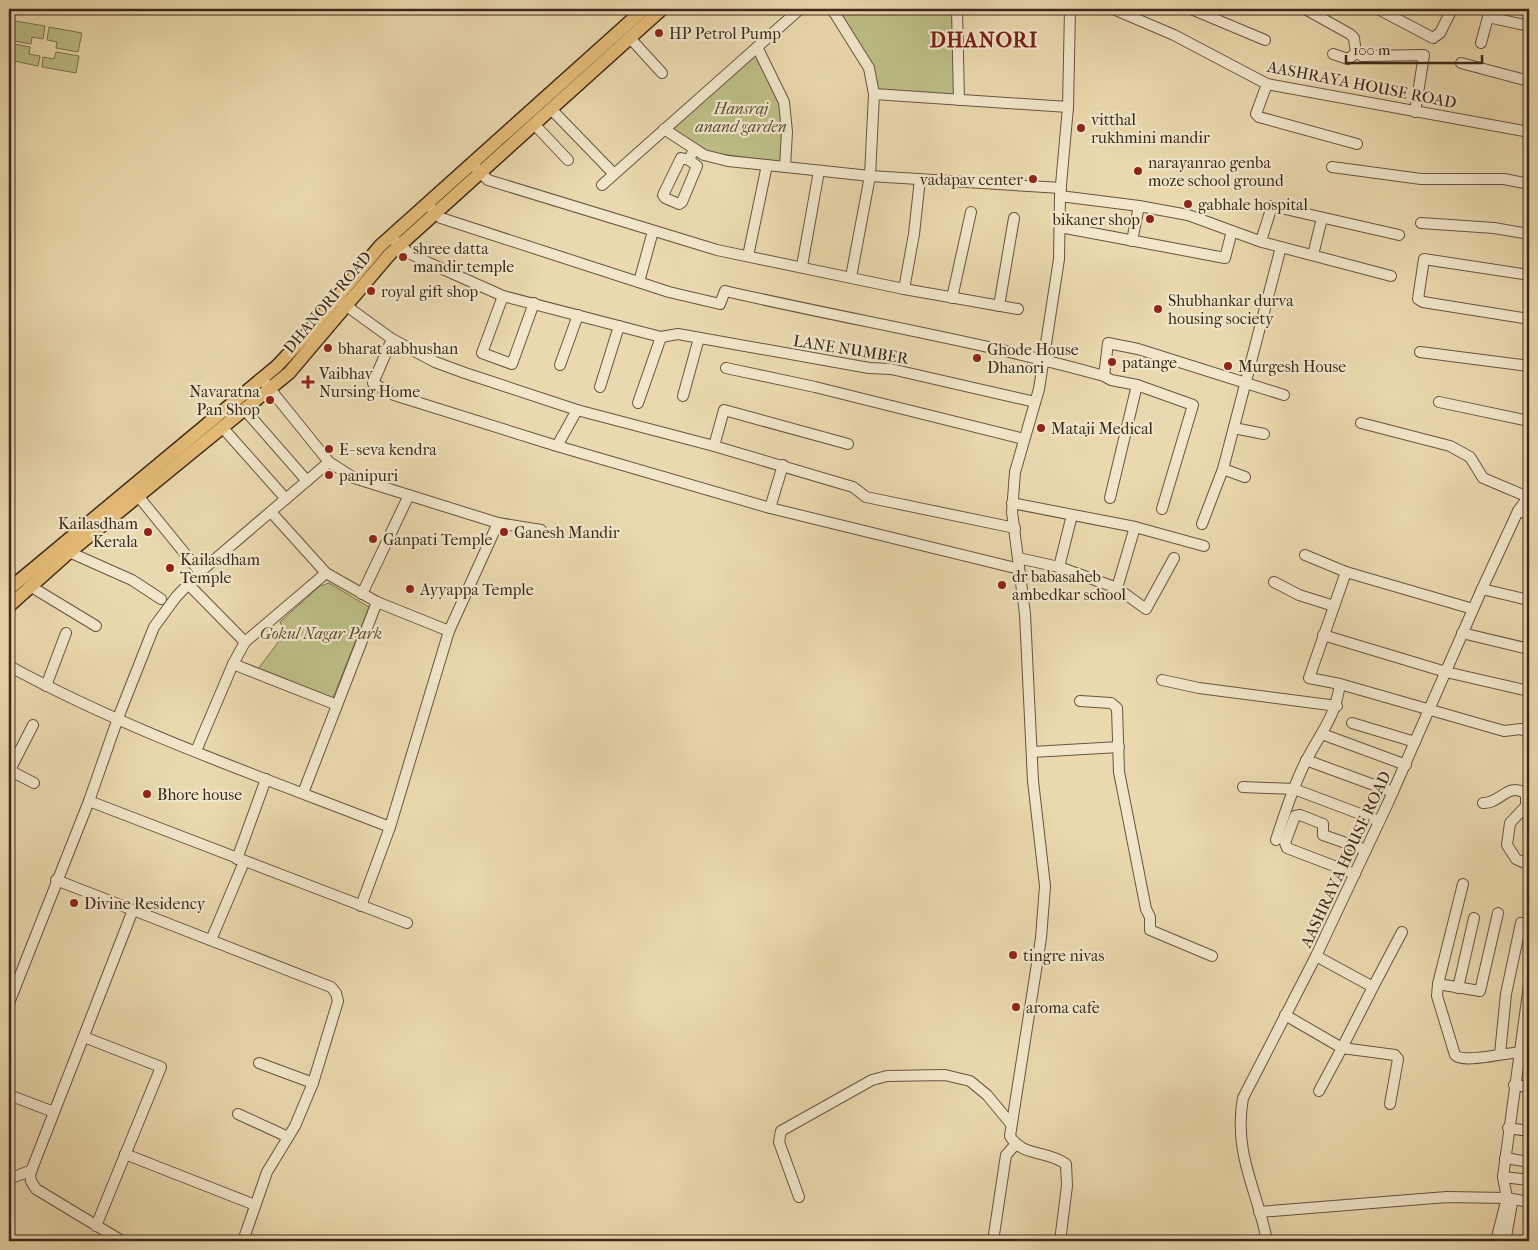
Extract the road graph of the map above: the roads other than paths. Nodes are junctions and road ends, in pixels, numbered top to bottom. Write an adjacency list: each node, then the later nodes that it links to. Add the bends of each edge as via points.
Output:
1 (644, 9): 23 (main road, DHANORI ROAD)
2 (662, 9): 13 (main road, DHANORI ROAD)
3 (800, 9): 16 (street)
4 (832, 9): 24 (street, via 869,68)
5 (957, 9): 25 (street)
6 (1070, 9): 26 (street)
7 (1113, 9): 22 (street, AASHRAYA HOUSE ROAD, via 1174,35)
8 (1191, 9): 14 (street)
9 (1305, 9): 17 (street, via 1350,34 1354,38)
10 (1378, 9): 11 (street, via 1433,38 1440,33)
11 (1452, 9)
12 (1529, 26): 15 (street, via 1488,18)
13 (630, 38): 20 (street); 23 (main road, DHANORI ROAD)
14 (1264, 40)
15 (1481, 43)
16 (757, 47): 30 (street); 37 (street, via 784,102)
17 (1356, 53): 18 (street, via 1348,58); 28 (street, via 1370,57 1424,55)
18 (1333, 54)
19 (1461, 63): 21 (street)
20 (662, 73)
21 (1529, 81)
22 (1267, 84): 28 (street, AASHRAYA HOUSE ROAD); 32 (street, via 1256,114 1259,117)
23 (561, 92): 27 (main road, DHANORI ROAD); 39 (main road, DHANORI ROAD)
24 (874, 94): 25 (street); 42 (street)
25 (959, 100): 26 (street)
26 (1068, 107): 46 (street)
27 (551, 109): 29 (main road, DHANORI ROAD); 41 (street)
28 (1415, 112): 31 (street, AASHRAYA HOUSE ROAD)
29 (534, 124): 34 (street); 39 (main road, DHANORI ROAD)
30 (664, 129): 33 (street); 41 (street)
31 (1529, 132)
32 (1357, 144)
33 (694, 149): 35 (street); 36 (street, via 728,161)
34 (568, 160)
35 (688, 160)
36 (767, 165): 37 (street); 64 (street)
37 (785, 167): 40 (street)
38 (1332, 167): 44 (street, via 1421,179 1504,179)
39 (476, 168): 48 (main road, DHANORI ROAD); 54 (street, via 488,180)
40 (819, 171): 42 (street); 65 (street)
41 (614, 174): 45 (street)
42 (870, 176): 43 (street); 69 (street)
43 (920, 179): 46 (street); 71 (street)
44 (1529, 184)
45 (602, 185)
46 (1061, 192): 47 (street); 53 (street)
47 (1139, 206): 55 (street, via 1188,215); 59 (street)
48 (432, 208): 58 (main road, DHANORI ROAD); 61 (main road, DHANORI ROAD); 70 (street, via 441,218)
49 (971, 212): 73 (street)
50 (1014, 218): 76 (street)
51 (1322, 218): 57 (street); 60 (street, via 1272,206); 63 (street)
52 (1421, 223): 56 (street)
53 (1060, 227): 59 (street); 85 (street, via 1059,259)
54 (653, 231): 64 (street); 70 (street)
55 (1232, 231): 59 (street, via 1225,258); 60 (street)
56 (1529, 234)
57 (1398, 235)
58 (390, 238): 61 (street, LANE NUMBER); 66 (main road, DHANORI ROAD)
59 (1132, 241)
60 (1261, 242): 62 (street)
61 (401, 245): 66 (main road, DHANORI ROAD); 72 (street, LANE NUMBER, via 427,262)
62 (1281, 247): 63 (street); 91 (street)
63 (1313, 255): 68 (street)
64 (748, 256): 65 (street)
65 (802, 266): 69 (street)
66 (368, 268): 74 (main road, DHANORI ROAD)
67 (1529, 275): 79 (street, via 1424,259 1418,299)
68 (1391, 276)
69 (851, 277): 71 (street)
70 (639, 282): 85 (street, via 720,304 725,291)
71 (904, 288): 73 (street)
72 (503, 296): 75 (street, LANE NUMBER); 75 (street, via 482,353 512,364)
73 (952, 298): 76 (street)
74 (342, 302): 83 (street); 90 (main road, DHANORI ROAD, via 300,361)
75 (534, 303): 78 (street, LANE NUMBER)
76 (999, 306): 77 (street)
77 (1018, 309)
78 (578, 315): 80 (street, LANE NUMBER); 86 (street)
79 (1529, 319)
80 (619, 326): 81 (street, LANE NUMBER); 93 (street)
81 (661, 337): 82 (street, LANE NUMBER, via 678,334); 98 (street)
82 (699, 338): 95 (street); 96 (street, LANE NUMBER, via 869,368 891,369)
83 (392, 339): 100 (street, via 435,362); 108 (street, via 373,383 394,395)
84 (1420, 352): 87 (street)
85 (1044, 359): 89 (street); 96 (street)
86 (560, 365)
87 (1529, 366)
88 (726, 368): 106 (street)
89 (1104, 376): 91 (street, via 1108,343); 92 (street)
90 (266, 384): 99 (main road, DHANORI ROAD); 110 (street); 115 (main road, DHANORI ROAD)
91 (1246, 384): 94 (street); 104 (street)
92 (1137, 385): 118 (street); 122 (street, via 1194,405)
93 (600, 387)
94 (1284, 394)
95 (683, 396)
96 (1035, 402): 106 (street)
97 (1439, 402): 101 (street)
98 (638, 403)
99 (244, 409): 103 (main road, DHANORI ROAD); 114 (street)
100 (577, 410): 108 (street); 109 (street)
101 (1529, 421)
102 (1361, 423): 117 (street, via 1450,446 1470,457 1483,478)
103 (222, 427): 115 (main road, DHANORI ROAD); 119 (street)
104 (1234, 428): 105 (street); 112 (street)
105 (1264, 434)
106 (1024, 439): 120 (street, via 1015,472)
107 (848, 444): 109 (street, via 724,410)
108 (557, 446): 121 (street)
109 (714, 446): 111 (street)
110 (329, 462): 114 (street); 116 (street, via 354,478)
111 (783, 465): 121 (street); 130 (street, via 853,486 866,497)
112 (1223, 469): 113 (street); 128 (street)
113 (1245, 476)
114 (306, 481): 119 (street)
115 (134, 491): 133 (main road, DHANORI ROAD); 138 (street); 145 (main road, DHANORI ROAD)
116 (409, 495): 127 (street); 147 (street)
117 (1529, 497): 123 (street, AASHRAYA HOUSE ROAD)
118 (1110, 498)
119 (286, 499): 124 (street)
120 (1012, 503): 126 (street); 130 (street)
121 (770, 508): 136 (street)
122 (1162, 509)
123 (1518, 511): 125 (street); 146 (street, AASHRAYA HOUSE ROAD)
124 (271, 512): 138 (street); 140 (street)
125 (1529, 514)
126 (1072, 515): 129 (street); 137 (street)
127 (498, 523): 131 (street); 155 (street)
128 (1202, 524)
129 (1135, 527): 132 (street); 144 (street)
130 (1015, 528): 136 (street)
131 (541, 530)
132 (1204, 546)
133 (69, 552): 143 (main road, DHANORI ROAD); 148 (street, via 132,580)
134 (1306, 555): 139 (street)
135 (1174, 558): 144 (street, via 1146,609)
136 (1019, 564): 137 (street); 180 (street, via 1028,641)
137 (1059, 567): 144 (street)
138 (200, 572): 142 (street)
139 (1346, 572): 152 (street); 153 (street)
140 (326, 573): 147 (street); 159 (street)
141 (1274, 582): 152 (street, via 1299,595)
142 (188, 584): 159 (street); 172 (street, via 154,627)
143 (30, 586): 151 (main road, DHANORI ROAD); 154 (street)
144 (1117, 588)
145 (9, 589)
146 (1482, 589): 149 (street); 153 (street, AASHRAYA HOUSE ROAD)
147 (362, 594): 150 (street)
148 (161, 599)
149 (1529, 600)
150 (377, 602): 155 (street); 169 (street)
151 (9, 606)
152 (1334, 606): 158 (street)
153 (1472, 609): 157 (street, AASHRAYA HOUSE ROAD)
154 (96, 626)
155 (449, 631): 193 (street)
156 (66, 633): 166 (street)
157 (1462, 633): 160 (street); 163 (street, AASHRAYA HOUSE ROAD)
158 (1323, 635): 163 (street); 165 (street, via 1309,678)
159 (245, 642): 161 (street)
160 (1529, 649)
161 (233, 664): 169 (street); 179 (street)
162 (9, 666): 166 (street)
163 (1446, 672): 167 (street); 171 (street, AASHRAYA HOUSE ROAD)
164 (1162, 680): 170 (street)
165 (1340, 684): 170 (street); 171 (street)
166 (46, 686): 172 (street)
167 (1529, 691)
168 (1080, 701): 178 (street, via 1115,704)
169 (337, 706): 189 (street)
170 (1337, 706): 176 (street)
171 (1429, 709): 175 (street, via 1504,731 1521,729); 177 (street, AASHRAYA HOUSE ROAD)
172 (118, 718): 179 (street); 190 (street)
173 (1352, 723): 177 (street)
174 (33, 725): 183 (street)
175 (1529, 733)
176 (1322, 734): 181 (street); 182 (street)
177 (1415, 742): 182 (street, AASHRAYA HOUSE ROAD)
178 (1119, 747): 180 (street); 209 (street, via 1122,793 1150,917 1150,930)
179 (196, 751): 184 (street)
180 (1032, 752): 231 (street, via 1032,781 1045,886 1041,938)
181 (1306, 760): 187 (street); 188 (street)
182 (1406, 765): 188 (street, AASHRAYA HOUSE ROAD)
183 (9, 770): 185 (street)
184 (266, 779): 189 (street); 196 (street)
185 (34, 783)
186 (1243, 787): 187 (street)
187 (1294, 789): 192 (street); 194 (street)
188 (1393, 792): 192 (street, AASHRAYA HOUSE ROAD)
189 (303, 793): 193 (street)
190 (89, 801): 196 (street); 199 (street)
191 (1483, 803): 197 (street, via 1493,802 1508,790 1526,794 1526,806 1510,823 1507,845 1516,859)
192 (1380, 821): 195 (street, AASHRAYA HOUSE ROAD)
193 (390, 827): 201 (street)
194 (1276, 840)
195 (1366, 850): 198 (street, AASHRAYA HOUSE ROAD); 198 (street, via 1323,835 1323,824 1295,816 1285,843 1287,848)
196 (240, 861): 201 (street); 208 (street)
197 (1529, 865)
198 (1355, 874): 210 (street, AASHRAYA HOUSE ROAD)
199 (56, 880): 202 (street); 215 (street)
200 (1463, 884): 211 (street)
201 (361, 906): 205 (street)
202 (133, 910): 208 (street); 218 (street)
203 (1498, 912): 214 (street, via 1480,991)
204 (1474, 918): 214 (street)
205 (407, 923)
206 (1529, 924): 221 (street, via 1521,922 1506,994)
207 (1402, 932): 212 (street)
208 (210, 940): 223 (street, via 331,987 336,993 338,1001)
209 (1212, 956)
210 (1316, 956): 212 (street); 217 (street, AASHRAYA HOUSE ROAD)
211 (1438, 984): 214 (street); 221 (street, via 1437,996 1454,1055 1464,1059)
212 (1373, 986): 219 (street)
213 (1529, 986): 216 (street)
214 (1458, 988)
215 (9, 1003)
216 (1527, 1012): 220 (street)
217 (1285, 1015): 219 (street); 247 (street, AASHRAYA HOUSE ROAD, via 1248,1086 1239,1120 1242,1153)
218 (84, 1036): 229 (street); 236 (street, via 161,1067)
219 (1342, 1048): 226 (street); 228 (street, via 1398,1057)
220 (1524, 1052): 221 (street); 224 (street)
221 (1500, 1054)
222 (259, 1063): 223 (street)
223 (313, 1084): 234 (street)
224 (1514, 1085): 225 (street); 232 (street)
225 (1529, 1087)
226 (1319, 1091)
227 (9, 1095): 229 (street)
228 (1390, 1104)
229 (54, 1112): 239 (street)
230 (238, 1114): 234 (street)
231 (1011, 1124): 235 (street, via 1010,1136); 243 (street, via 970,1080 945,1075 879,1077 781,1131 779,1142)
232 (1508, 1128): 233 (street); 237 (street)
233 (1529, 1131)
234 (288, 1137): 246 (street, via 272,1161)
235 (1015, 1145): 251 (street, via 1006,1155); 252 (street, via 1055,1157 1066,1164 1067,1186)
236 (125, 1154): 246 (street); 248 (street)
237 (1505, 1158): 238 (street); 240 (street)
238 (1529, 1162)
239 (32, 1170): 241 (street); 248 (street, via 31,1181 36,1189)
240 (1503, 1176): 242 (street); 244 (street)
241 (9, 1179)
242 (1529, 1180)
243 (799, 1197)
244 (1510, 1198): 245 (street); 247 (street, via 1447,1197); 254 (street); 255 (street)
245 (1529, 1202)
246 (255, 1204): 250 (street)
247 (1259, 1212): 253 (street, AASHRAYA HOUSE ROAD)
248 (96, 1226): 249 (street)
249 (122, 1241)
250 (243, 1241)
251 (993, 1241)
252 (1060, 1241)
253 (1267, 1241)
254 (1496, 1241)
255 (1508, 1241)

